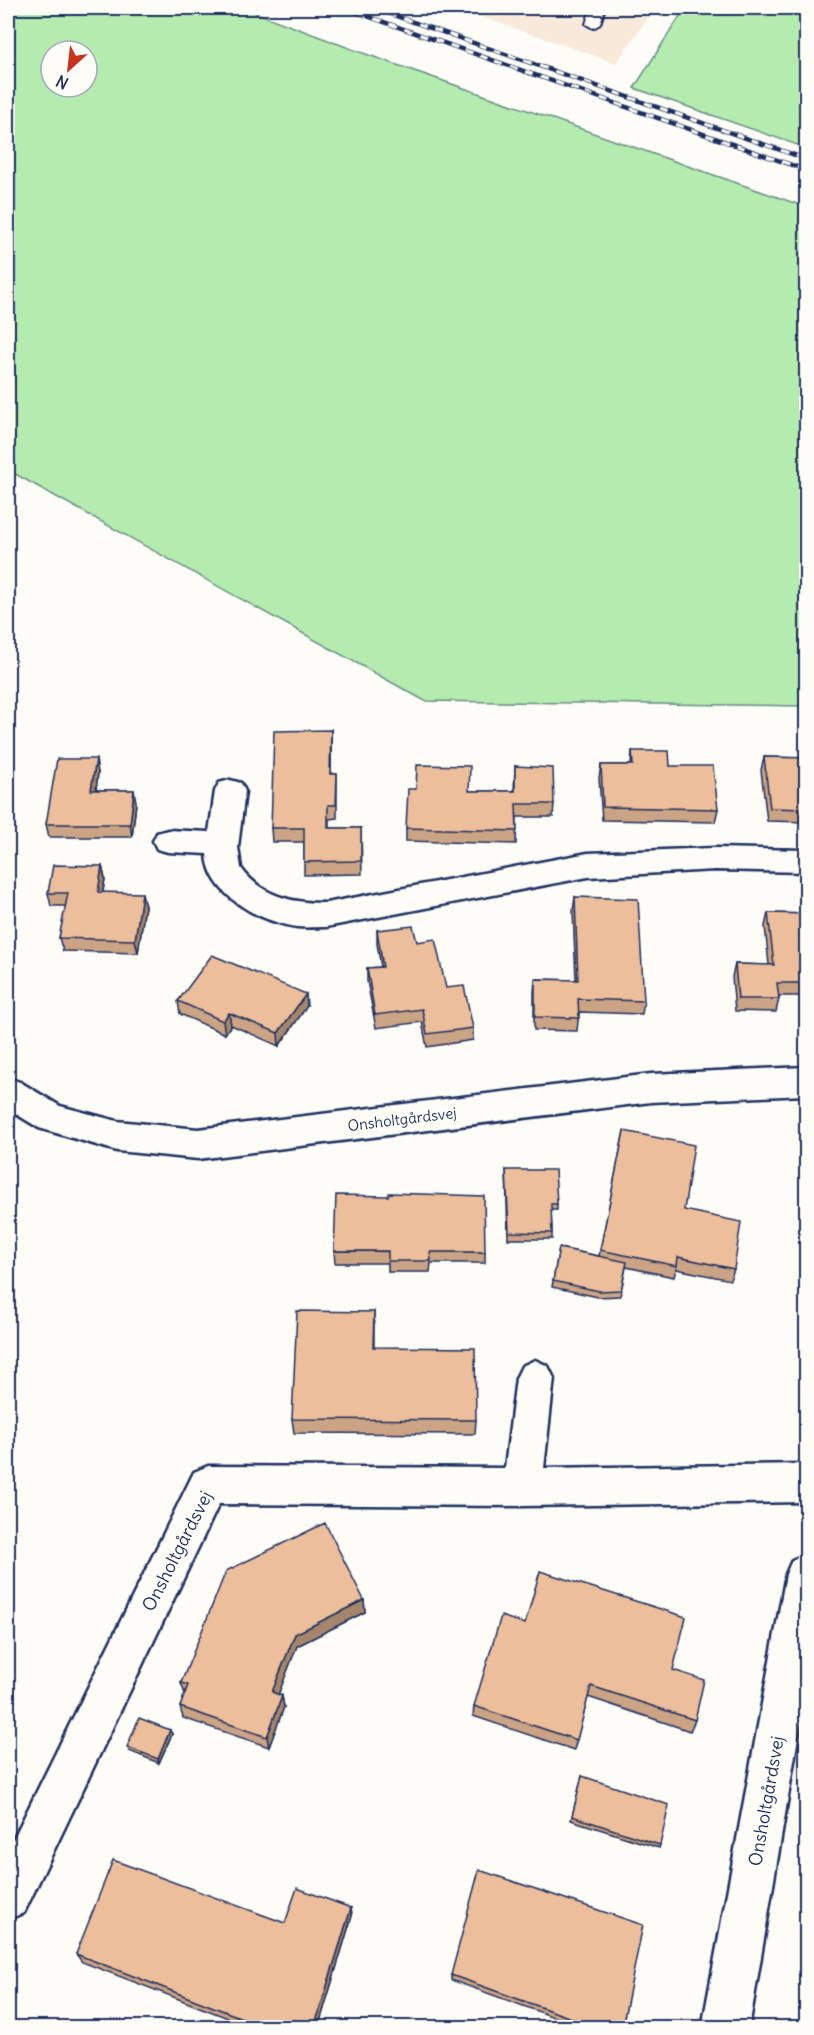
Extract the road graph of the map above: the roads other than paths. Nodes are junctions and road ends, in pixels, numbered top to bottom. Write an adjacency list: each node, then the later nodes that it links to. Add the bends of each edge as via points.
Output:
1 (598, 8): 2 (lane)
2 (593, 24)
3 (230, 791): 5 (street)
4 (168, 841): 5 (street)
5 (225, 844): 6 (street, via 223,861 233,880 250,896 272,908 299,915 326,915 588,865 715,859)
6 (807, 861)
7 (807, 1081): 8 (street, Onsholtgårdsvej, via 651,1088 198,1144 117,1136 51,1118)
8 (8, 1092)
9 (535, 1378): 11 (street)
10 (807, 1483): 11 (street, Onsholtgårdsvej)
11 (522, 1487): 13 (street, Onsholtgårdsvej, via 208,1485)
12 (807, 1574): 14 (street, Onsholtgårdsvej)
13 (8, 1896)
14 (725, 2028)

